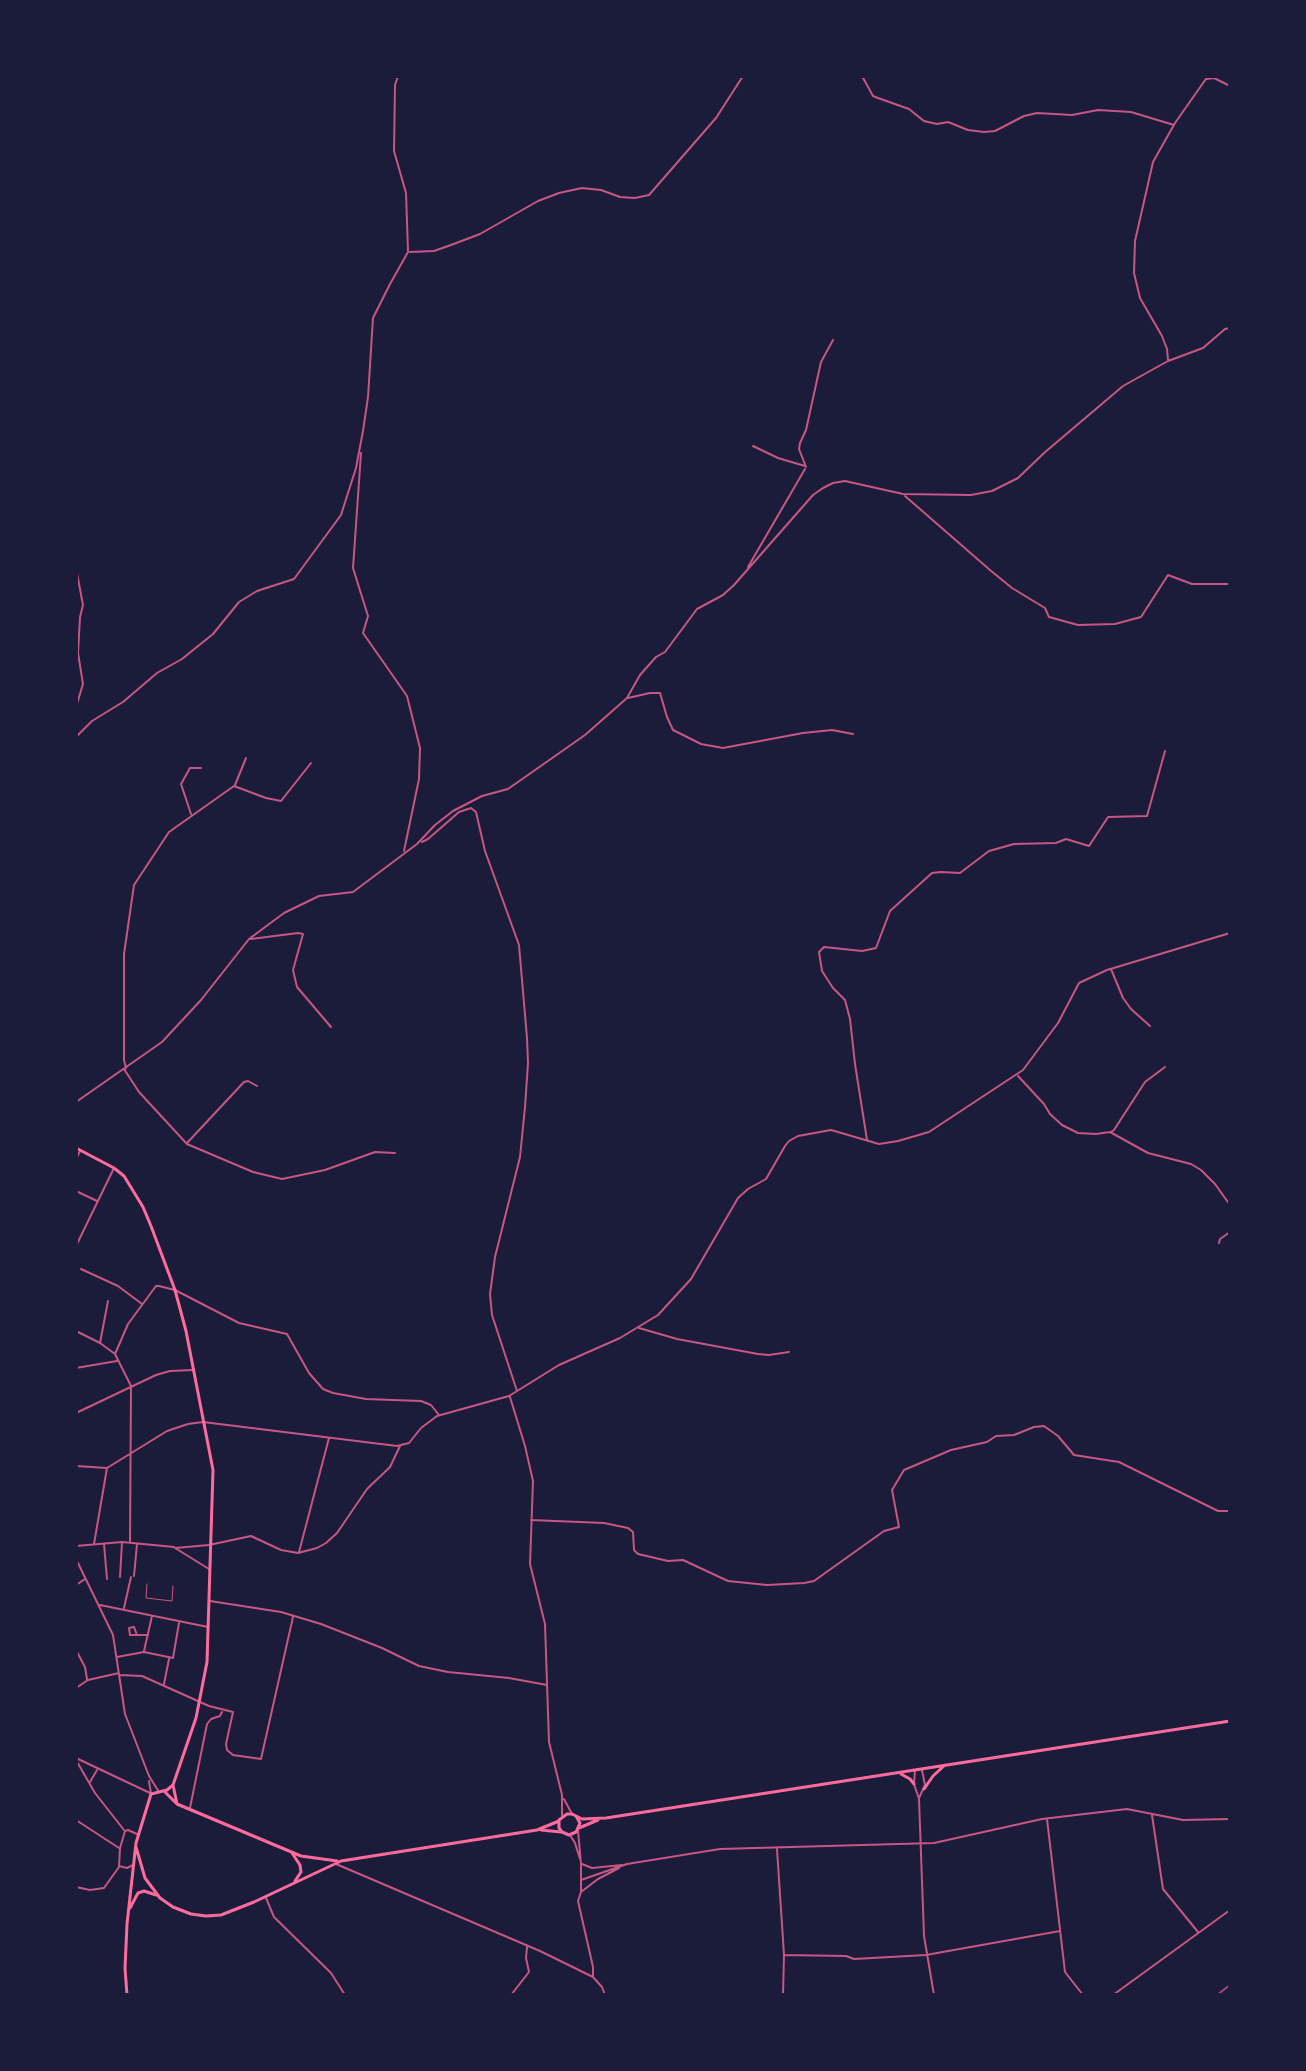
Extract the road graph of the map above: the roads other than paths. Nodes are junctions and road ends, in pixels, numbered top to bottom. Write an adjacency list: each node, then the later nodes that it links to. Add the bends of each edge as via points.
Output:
1 (398, 76): 7 (street, via 394,151 406,193)
2 (743, 76): 7 (street, via 716,118 649,195 620,197 582,188 559,193 480,234 434,251)
3 (862, 76): 6 (street, via 873,96 909,109 924,121 968,130 995,131 1037,113 1098,110 1131,112)
4 (1207, 77): 5 (street); 6 (street)
5 (1230, 86)
6 (1174, 125): 10 (street, via 1153,162 1133,262 1140,298 1162,336)
7 (408, 252): 11 (street, via 373,318)
8 (1230, 328): 10 (street, via 1203,348)
9 (833, 340): 13 (street, via 821,362 800,443)
10 (1168, 361): 14 (street, via 1123,386 1018,478 971,495)
11 (361, 440): 21 (street, via 341,515 294,579 239,602 213,634); 29 (street, via 353,568 368,616 363,633 407,696 420,748)
12 (753, 446): 13 (street)
13 (806, 467): 16 (street)
14 (903, 494): 16 (street, via 845,481 823,488); 17 (street, via 1012,588 1045,608 1049,617 1078,625 1141,617 1168,575 1192,584)
15 (76, 568): 19 (street, via 83,605 78,653 83,684)
16 (743, 575): 18 (street, via 723,595 697,609 640,675)
17 (1230, 584)
18 (627, 698): 20 (street, via 660,693 673,730 723,748 803,733); 28 (street, via 508,789 453,811)
19 (76, 707)
20 (853, 734)
21 (76, 737)
22 (1165, 751): 41 (street, via 1147,816 1108,817 1089,846 1066,839 1014,844 989,851 960,873 932,873 890,911 876,948 824,947 819,952 822,971 845,1000 850,1019)
23 (246, 758): 26 (street)
24 (311, 763): 26 (street, via 281,801)
25 (201, 768): 27 (street, via 190,768 181,784)
26 (234, 786): 27 (street)
27 (192, 815): 36 (street, via 169,832 134,885 124,954)
28 (417, 844): 29 (street); 68 (street, via 459,812 474,809 519,945 527,1038 525,1107 520,1157 490,1294)
29 (404, 853): 31 (street, via 353,892 319,896)
30 (1230, 933): 32 (street)
31 (249, 939): 34 (street, via 303,934 293,970 297,987); 36 (street, via 162,1042)
32 (1111, 969): 33 (street, via 1123,998); 37 (street, via 1079,983 1053,1031)
33 (1150, 1026)
34 (331, 1027)
35 (1165, 1067): 40 (street, via 1145,1082)
36 (126, 1068): 39 (street); 42 (street, via 139,1092)
37 (1017, 1075): 40 (street, via 1062,1125 1078,1133); 41 (street, via 929,1132 879,1144)
38 (257, 1086): 42 (street, via 244,1082)
39 (76, 1102)
40 (1110, 1132): 49 (street, via 1148,1153 1201,1170)
41 (868, 1141): 59 (street, via 831,1130 789,1141 766,1179 738,1198 691,1279 658,1315)
42 (187, 1144): 44 (street, via 282,1179 375,1152)
43 (78, 1149): 45 (street); 46 (main road)
44 (395, 1153)
45 (76, 1159)
46 (114, 1168): 48 (street); 56 (main road, via 143,1207)
47 (76, 1191): 48 (street)
48 (98, 1201): 52 (street)
49 (1230, 1205)
50 (1230, 1232): 53 (street)
51 (76, 1235): 52 (street)
52 (80, 1237): 54 (street)
53 (1219, 1243)
54 (76, 1246)
55 (81, 1269): 58 (street)
56 (175, 1290): 58 (street, via 156,1286); 66 (main road); 71 (street, via 239,1323 287,1334 323,1389 366,1399 421,1401)
57 (108, 1301): 61 (street)
58 (142, 1304): 63 (street)
59 (638, 1328): 62 (street, via 758,1354); 68 (street)
60 (76, 1331): 61 (street)
61 (100, 1343): 63 (street)
62 (789, 1352)
63 (115, 1354): 64 (street)
64 (118, 1361): 65 (street); 67 (street)
65 (76, 1368)
66 (195, 1370): 67 (street, via 170,1371); 72 (main road)
67 (131, 1386): 70 (street); 75 (street)
68 (517, 1391): 69 (street)
69 (509, 1396): 71 (street); 80 (street, via 533,1481)
70 (76, 1413)
71 (439, 1415): 74 (street)
72 (203, 1422): 73 (street); 75 (street, via 167,1431); 86 (main road, via 213,1470)
73 (329, 1438): 74 (street); 89 (street)
74 (400, 1445): 89 (street, via 390,1467 367,1489 337,1533 317,1548)
75 (131, 1453): 78 (street); 82 (street)
76 (76, 1458): 77 (street)
77 (78, 1466): 78 (street)
78 (107, 1468): 85 (street)
79 (1230, 1511): 80 (street, via 1218,1511 1119,1462 1074,1455 1044,1426 951,1450 904,1470 892,1490 899,1527 884,1531 804,1583 728,1581 683,1560 638,1554 628,1528)
80 (531, 1520): 113 (street, via 530,1564 545,1624)
81 (122, 1542): 82 (street); 83 (street); 92 (street)
82 (130, 1542): 84 (street)
83 (104, 1543): 85 (street); 94 (street)
84 (137, 1543): 88 (street); 100 (street)
85 (93, 1545): 87 (street)
86 (209, 1545): 88 (street); 89 (street, via 251,1536); 91 (main road)
87 (76, 1546)
88 (175, 1548): 91 (street)
89 (298, 1553)
90 (76, 1559): 93 (street)
91 (209, 1569): 98 (main road)
92 (120, 1577)
93 (85, 1579): 96 (street); 99 (street)
94 (107, 1579)
95 (147, 1584): 97 (lane, via 146,1598 172,1601)
96 (76, 1585)
97 (173, 1586)
98 (209, 1601): 102 (street); 104 (main road)
99 (99, 1605): 100 (street); 109 (street)
100 (124, 1610): 101 (street)
101 (152, 1616): 103 (street); 106 (street)
102 (293, 1616): 113 (street, via 419,1666); 117 (street, via 261,1759 227,1750 233,1712)
103 (179, 1622): 104 (street); 110 (street)
104 (208, 1627): 116 (main road)
105 (137, 1635): 106 (street)
106 (148, 1635): 108 (street)
107 (76, 1650): 112 (street)
108 (144, 1652): 109 (street); 110 (street)
109 (117, 1657): 111 (street)
110 (171, 1658): 114 (street)
111 (119, 1674): 112 (street); 114 (street, via 142,1676); 125 (street, via 125,1714)
112 (88, 1680): 115 (street)
113 (547, 1685): 132 (street, via 549,1742)
114 (163, 1686): 116 (street)
115 (76, 1688)
116 (200, 1701): 117 (street); 128 (main road)
117 (223, 1710): 135 (street, via 207,1724)
118 (1230, 1721): 120 (main road)
119 (76, 1759): 121 (street); 126 (street)
120 (946, 1765): 123 (main road); 129 (main road)
121 (97, 1769): 126 (street); 131 (street)
122 (915, 1769): 123 (main road); 124 (main road); 127 (street)
123 (921, 1769): 129 (street)
124 (898, 1773): 127 (main road); 139 (main road)
125 (149, 1776): 130 (street); 131 (street)
126 (89, 1784): 145 (street)
127 (914, 1784): 133 (street)
128 (173, 1785): 130 (main road); 134 (main road)
129 (924, 1789): 133 (street)
130 (161, 1792): 131 (main road); 134 (main road)
131 (151, 1794): 147 (main road)
132 (562, 1795): 136 (street); 138 (street)
133 (919, 1799): 149 (street)
134 (177, 1804): 135 (main road)
135 (190, 1809): 153 (main road)
136 (574, 1815): 138 (main road); 139 (main road); 143 (main road)
137 (1152, 1815): 140 (street, via 1127,1809); 141 (street); 169 (street, via 1163,1889)
138 (561, 1818): 144 (main road); 146 (main road)
139 (606, 1818): 143 (main road)
140 (1047, 1819): 149 (street); 168 (street)
141 (1230, 1819)
142 (76, 1820): 152 (street)
143 (578, 1829): 148 (main road); 156 (street)
144 (537, 1830): 146 (main road); 154 (main road)
145 (125, 1831): 147 (street); 152 (street)
146 (562, 1832): 148 (main road)
147 (139, 1835): 150 (main road)
148 (569, 1835): 156 (street)
149 (920, 1843): 151 (street); 172 (street)
150 (136, 1847): 158 (main road); 165 (main road, via 145,1878)
151 (777, 1847): 157 (street, via 720,1849); 171 (street)
152 (120, 1848): 159 (street)
153 (290, 1852): 154 (main road); 161 (main road, via 300,1865)
154 (341, 1861): 155 (main road)
155 (335, 1864): 161 (main road); 170 (street)
156 (581, 1864): 157 (street); 160 (street)
157 (627, 1864): 160 (street); 163 (street)
158 (134, 1865): 159 (street); 167 (main road)
159 (119, 1866): 162 (street, via 104,1888)
160 (581, 1880): 163 (street)
161 (295, 1881): 164 (main road)
162 (76, 1887)
163 (581, 1892): 173 (street, via 578,1901)
164 (265, 1896): 165 (main road, via 206,1916); 175 (street, via 274,1917 331,1973)
165 (160, 1898): 167 (main road, via 138,1893)
166 (1230, 1910): 169 (street)
167 (129, 1911): 174 (main road)
168 (1060, 1931): 172 (street); 180 (street, via 1065,1972)
169 (1199, 1933): 181 (street)
170 (527, 1946): 173 (street); 176 (street, via 529,1972)
171 (784, 1955): 172 (street); 178 (street)
172 (926, 1955): 179 (street)
173 (593, 1977): 177 (street)
174 (126, 1993)
175 (345, 1995)
176 (511, 1995)
177 (605, 1995)
178 (783, 1995)
179 (934, 1995)
180 (1083, 1995)
181 (1113, 1995)

